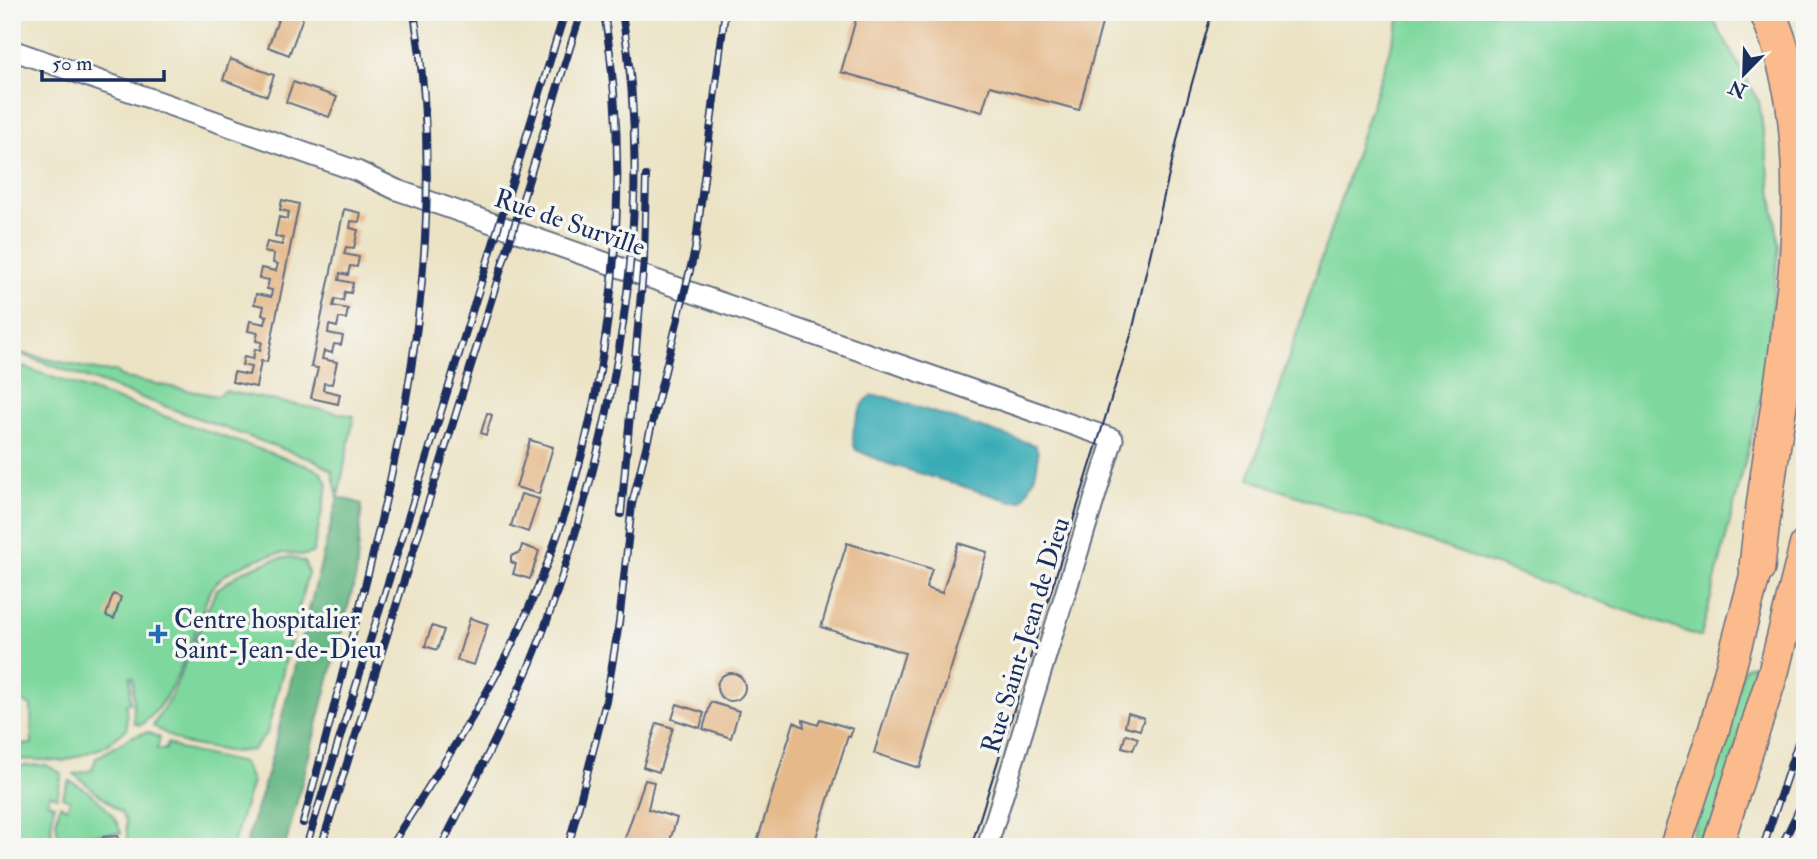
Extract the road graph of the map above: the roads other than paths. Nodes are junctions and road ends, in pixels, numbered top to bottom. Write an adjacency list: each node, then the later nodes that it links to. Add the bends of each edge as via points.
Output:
1 (1767, 12): 6 (highway, via 1799,125 1805,233 1792,357)
2 (12, 50): 4 (street, Rue de Surville, via 357,171 397,190)
3 (1805, 393): 6 (highway, via 1774,537)
4 (1113, 439): 7 (street, Rue Saint-Jean de Dieu)
5 (1805, 545): 9 (main road, via 1774,670)
6 (1757, 568): 8 (main road, via 1715,726)
7 (987, 847)
8 (1675, 847)
9 (1717, 847)

